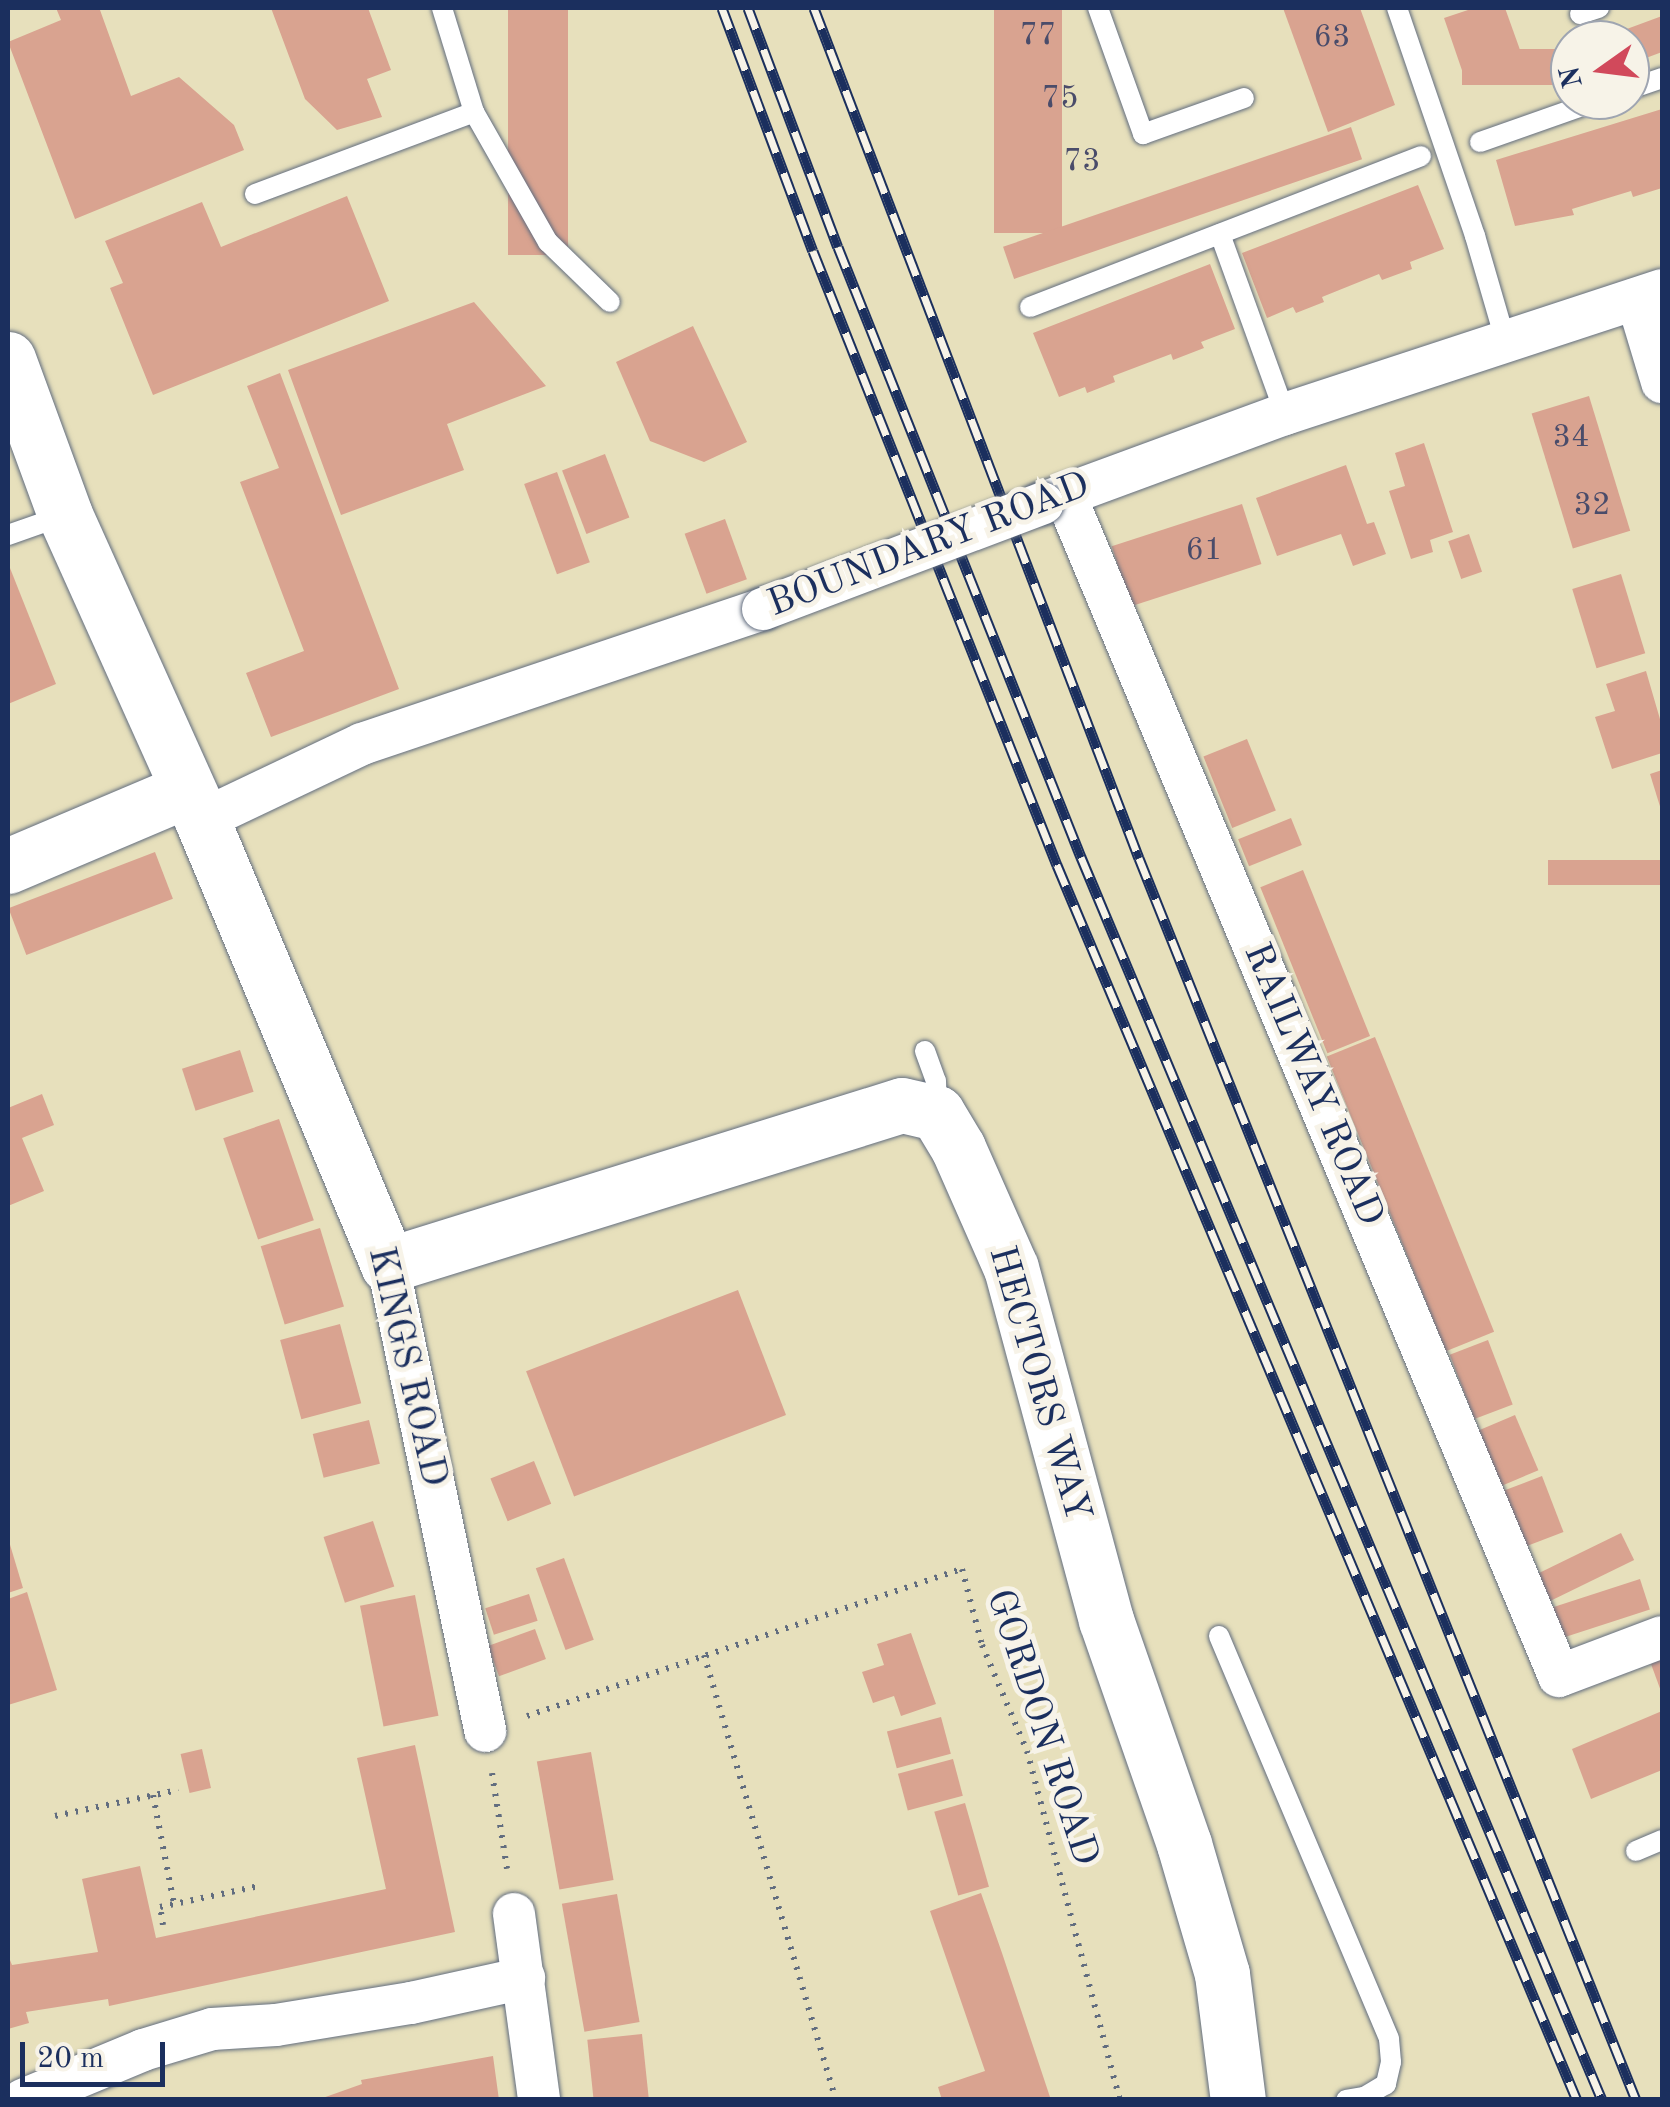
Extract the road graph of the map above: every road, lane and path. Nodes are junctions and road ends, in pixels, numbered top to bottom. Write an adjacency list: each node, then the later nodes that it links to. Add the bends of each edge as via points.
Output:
1 (442, 8): 5 (lane)
2 (1098, 8): 4 (lane, via 1143,134)
3 (1397, 8): 14 (lane)
4 (1244, 98)
5 (474, 112): 9 (lane); 12 (lane, via 548,242)
6 (1550, 117): 7 (lane)
7 (1480, 142)
8 (1422, 156): 10 (lane)
9 (255, 194)
10 (1220, 234): 13 (lane); 17 (lane)
11 (1650, 294): 14 (street, BOUNDARY ROAD); 16 (street)
12 (610, 302)
13 (1030, 308)
14 (1506, 343): 17 (street, BOUNDARY ROAD)
15 (8, 359): 19 (main road, KINGS ROAD)
16 (1662, 382)
17 (1285, 414): 18 (street, BOUNDARY ROAD)
18 (1054, 499): 21 (street, BOUNDARY ROAD, bridge, via 764,610); 27 (street, RAILWAY ROAD, via 1559,1676)
19 (65, 515): 20 (lane); 21 (main road, KINGS ROAD)
20 (8, 534)
21 (195, 805): 22 (main road, BOUNDARY ROAD); 25 (main road, KINGS ROAD)
22 (8, 866)
23 (925, 1051): 24 (lane)
24 (937, 1113): 25 (main road, via 902,1105); 46 (main road, HECTORS WAY, via 1011,1268 1106,1620 1222,1974)
25 (388, 1266): 29 (street, KINGS ROAD)
26 (1219, 1636): 41 (lane, via 1389,2039 1386,2084)
27 (1662, 1636)
28 (704, 1655): 29 (path, GORDON ROAD); 44 (path); 45 (path, GORDON ROAD, via 962,1569 982,1646 1027,1751)
29 (485, 1731): 35 (path)
30 (178, 1790): 31 (path)
31 (153, 1795): 32 (path); 37 (path)
32 (55, 1816)
33 (1662, 1840): 34 (lane)
34 (1636, 1851)
35 (504, 1854)
36 (259, 1886): 37 (path)
37 (174, 1904): 39 (path, via 160,1907)
38 (514, 1914): 40 (street)
39 (163, 1925)
40 (524, 1978): 42 (street, via 393,2006 212,2029); 43 (street)
41 (1373, 2095): 47 (lane)
42 (22, 2100)
43 (539, 2100)
44 (836, 2100)
45 (1120, 2100)
46 (1238, 2100)
47 (1346, 2100)

